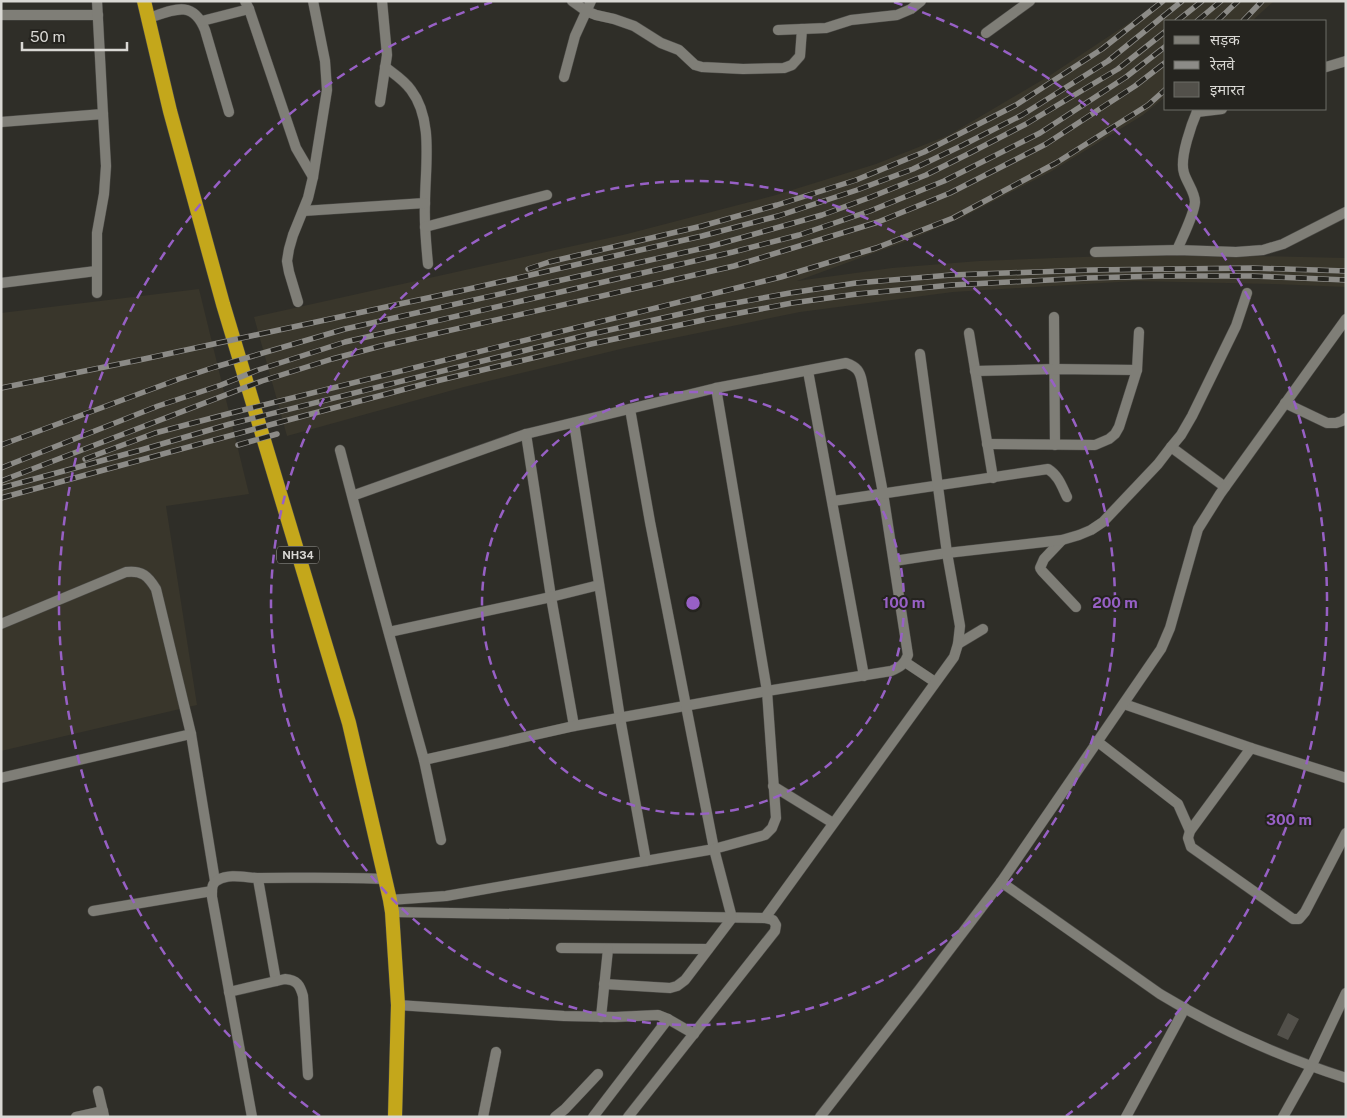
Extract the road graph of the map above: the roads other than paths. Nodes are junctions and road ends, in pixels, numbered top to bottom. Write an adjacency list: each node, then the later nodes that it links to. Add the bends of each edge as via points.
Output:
1 (97, 1): 12 (street)
2 (144, 1): 13 (highway, NH34)
3 (312, 1): 27 (street, via 325,61 327,90)
4 (382, 1): 19 (street, via 387,55)
5 (572, 1): 10 (street)
6 (591, 1): 10 (street)
7 (920, 1): 16 (street, via 911,10 897,15)
8 (1030, 1): 17 (street)
9 (247, 5): 14 (street); 27 (street, via 296,148)
10 (586, 11): 16 (street, via 634,26 679,50 695,65 702,67 784,68 800,56); 21 (street, via 575,36)
11 (1, 15): 12 (street)
12 (98, 15): 25 (street)
13 (149, 18): 14 (street, via 183,8 196,13); 99 (highway, NH34, via 170,111 223,304 349,723)
14 (202, 21): 24 (street)
15 (778, 30): 16 (street)
16 (802, 30)
17 (986, 33)
18 (1346, 61): 20 (street)
19 (385, 67): 22 (street); 29 (street, via 412,90 425,124)
20 (1327, 67)
21 (564, 77)
22 (380, 102)
23 (1197, 110): 33 (street, via 1182,165 1194,196 1193,210)
24 (229, 112)
25 (102, 114): 26 (street); 36 (street, via 106,166 97,233)
26 (1, 122)
27 (313, 177): 30 (street)
28 (547, 195): 32 (street)
29 (425, 203): 30 (street); 32 (street)
30 (304, 211): 40 (street, via 293,235 287,261)
31 (1346, 212): 33 (street, via 1271,248 1236,252)
32 (425, 226): 35 (street)
33 (1177, 250): 34 (street)
34 (1095, 252)
35 (428, 264)
36 (96, 271): 37 (street); 38 (street)
37 (1, 283)
38 (97, 293)
39 (1247, 293): 58 (street, via 1236,326 1192,416)
40 (298, 302)
41 (1054, 317): 46 (street)
42 (1346, 319): 51 (street)
43 (1139, 332): 47 (street)
44 (969, 333): 49 (street)
45 (920, 354): 61 (street)
46 (1054, 369): 47 (street); 49 (street); 57 (street)
47 (1137, 370): 57 (street, via 1115,434 1095,445)
48 (808, 371): 50 (street); 63 (street, via 846,363 860,373); 66 (street)
49 (975, 371): 56 (street)
50 (716, 388): 52 (street); 80 (street)
51 (1286, 403): 53 (street, via 1327,423); 62 (street)
52 (630, 409): 54 (street); 82 (street)
53 (1346, 418)
54 (574, 423): 55 (street); 70 (street)
55 (526, 434): 64 (street); 71 (street)
56 (987, 444): 57 (street); 60 (street)
57 (1055, 445)
58 (1171, 447): 62 (street); 67 (street, via 1102,522)
59 (340, 450): 64 (street)
60 (993, 478): 61 (street); 65 (street, via 1048,469 1058,478)
61 (938, 486): 63 (street); 68 (street)
62 (1225, 487): 81 (street, via 1198,530 1161,649)
63 (883, 493): 66 (street); 69 (street)
64 (352, 496): 75 (street)
65 (1067, 497)
66 (833, 501): 78 (street)
67 (1062, 540): 68 (street); 72 (street, via 1040,568)
68 (947, 553): 69 (street); 76 (street, via 960,626)
69 (894, 561): 77 (street, via 908,655)
70 (599, 585): 71 (street); 83 (street)
71 (550, 597): 75 (street); 84 (street)
72 (1076, 607)
73 (1, 624): 85 (street, via 126,572 136,571 145,575 156,589)
74 (983, 628): 76 (street)
75 (389, 632): 88 (street)
76 (958, 644): 79 (street, via 954,657)
77 (905, 662): 78 (street, via 900,668); 79 (street)
78 (864, 676): 80 (street)
79 (935, 682): 92 (street)
80 (767, 691): 82 (street); 91 (street)
81 (1124, 704): 86 (street); 87 (street)
82 (686, 706): 83 (street); 96 (street)
83 (620, 718): 84 (street); 97 (street)
84 (574, 726): 88 (street)
85 (191, 734): 89 (street); 101 (street)
86 (1098, 742): 93 (street, via 1178,804); 100 (street)
87 (1251, 748): 90 (street); 93 (street)
88 (424, 760): 95 (street)
89 (1, 778)
90 (1346, 778)
91 (773, 786): 92 (street); 96 (street, via 776,818 766,835)
92 (833, 823): 105 (street)
93 (1190, 831): 94 (street, via 1191,847 1292,919 1305,912)
94 (1346, 833)
95 (441, 840)
96 (714, 850): 97 (street); 104 (street)
97 (646, 861): 102 (street)
98 (258, 878): 99 (street); 101 (street, via 226,877); 109 (street)
99 (385, 879): 102 (highway, NH34)
100 (1001, 882): 114 (street, via 1160,994); 132 (street)
101 (213, 886): 103 (street); 111 (street)
102 (391, 906): 104 (street); 113 (highway, NH34)
103 (92, 911)
104 (732, 918): 105 (street); 108 (street)
105 (765, 918): 117 (street, via 773,920 775,931)
106 (561, 948): 107 (street)
107 (608, 949): 108 (street); 110 (street)
108 (708, 949): 110 (street, via 677,986)
109 (276, 981): 111 (street); 121 (street, via 292,980 301,988)
110 (604, 984): 115 (street)
111 (229, 992): 126 (street)
112 (1346, 993): 119 (street)
113 (398, 1005): 115 (street); 127 (highway, NH34)
114 (1185, 1008): 119 (street, via 1213,1024); 133 (street)
115 (601, 1017): 116 (street, via 658,1015)
116 (668, 1019): 117 (street); 130 (street)
117 (694, 1034): 131 (street)
118 (496, 1052): 128 (street)
119 (1311, 1067): 122 (street); 134 (street)
120 (598, 1074): 129 (street)
121 (308, 1075)
122 (1346, 1078)
123 (98, 1091): 124 (street)
124 (104, 1114): 125 (street)
125 (76, 1117)
126 (252, 1117)
127 (395, 1117)
128 (483, 1117)
129 (555, 1117)
130 (593, 1117)
131 (628, 1117)
132 (820, 1117)
133 (1126, 1117)
134 (1283, 1117)

